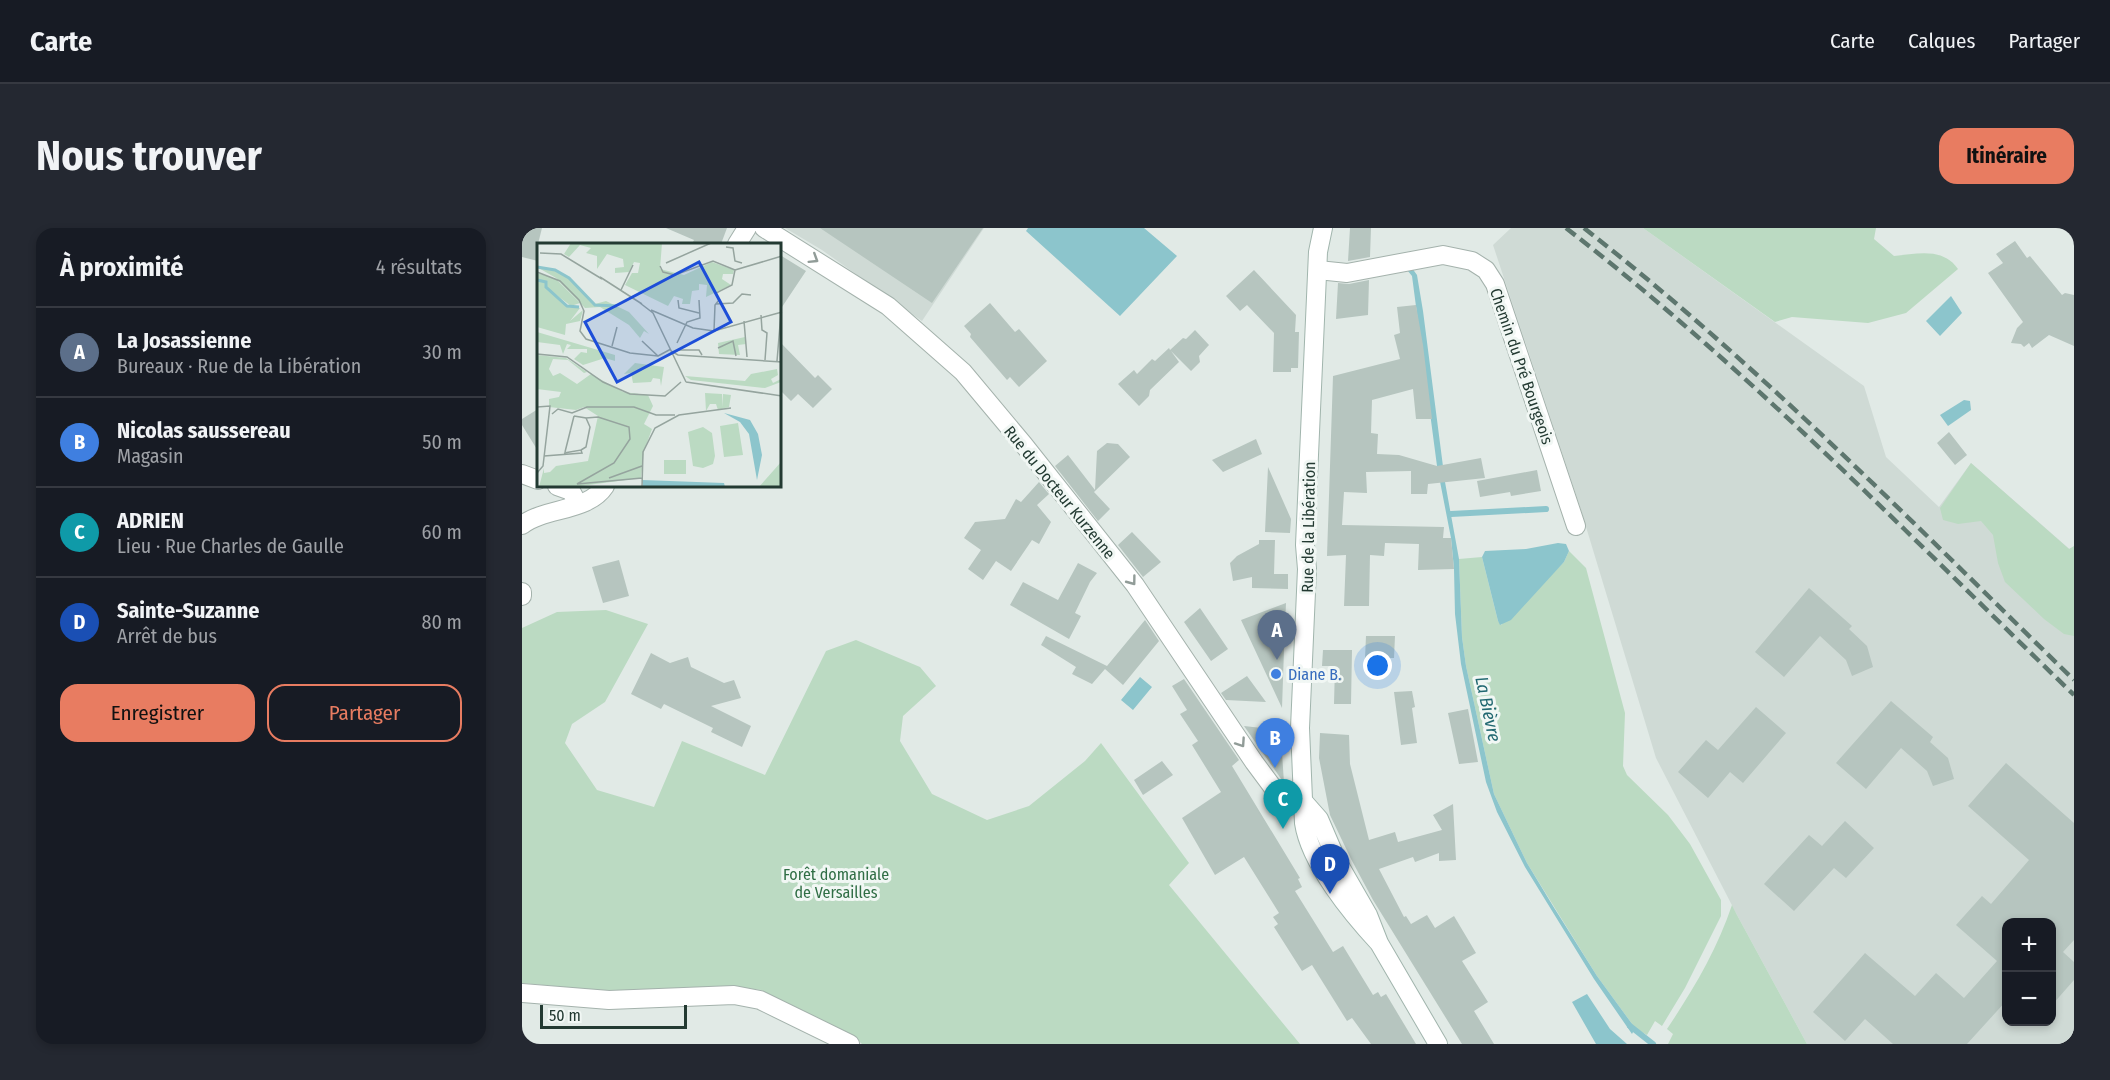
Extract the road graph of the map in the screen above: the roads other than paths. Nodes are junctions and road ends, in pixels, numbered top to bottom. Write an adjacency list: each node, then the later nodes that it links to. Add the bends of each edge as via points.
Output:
1 (747, 228): 5 (street)
2 (764, 228): 15 (street, Rue du Docteur Kurzenne, one-way to 15, via 888,306 963,372 1135,585 1277,793)
3 (1309, 228): 6 (street, Rue de la Libération)
4 (1323, 228): 6 (street, Rue de la Libération)
5 (737, 243)
6 (1318, 252): 7 (street, Rue de la Libération)
7 (1318, 270): 14 (street, Chemin du Pré Bourgeois, via 1347,273 1443,255 1472,261 1486,270 1495,284); 15 (street, Rue de la Libération, via 1300,728)
8 (522, 474): 9 (street)
9 (537, 480)
10 (563, 488): 12 (street, via 571,491)
11 (604, 488): 12 (street, via 598,496)
12 (578, 504): 13 (street, via 532,517)
13 (522, 525)
14 (1576, 526)
15 (1304, 802): 18 (street, Rue de la Libération, via 1304,823 1333,886 1379,943)
16 (522, 993): 17 (street, via 609,1000 734,994 760,1000)
17 (850, 1044)
18 (1438, 1044)

